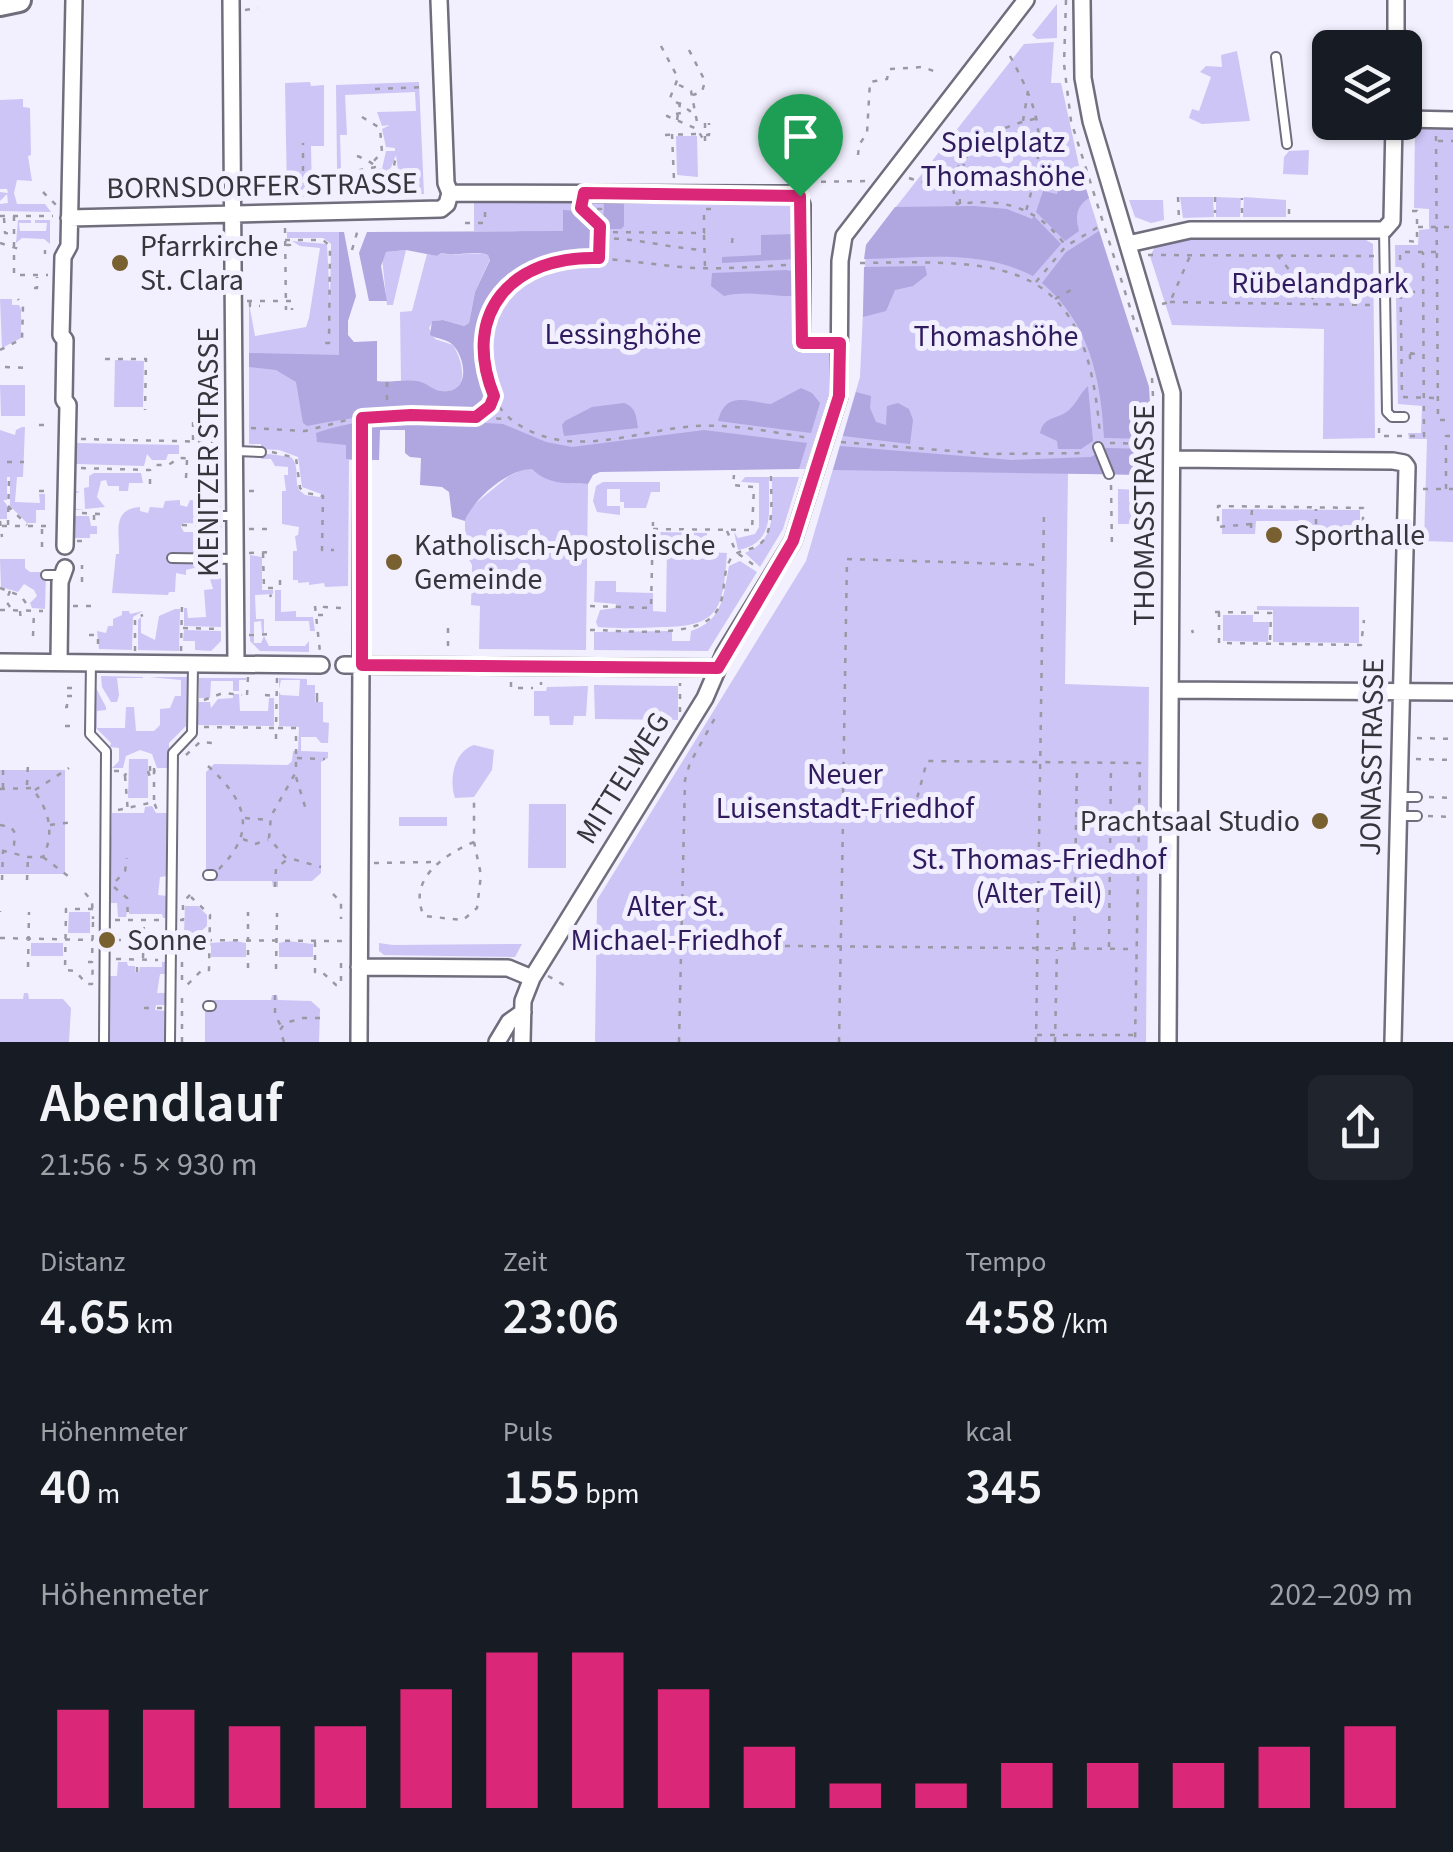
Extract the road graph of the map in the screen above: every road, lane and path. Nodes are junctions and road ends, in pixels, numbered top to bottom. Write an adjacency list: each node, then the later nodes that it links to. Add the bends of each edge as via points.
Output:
1 (20, 0): 8 (main road)
2 (74, 0): 78 (street)
3 (439, 0): 58 (street)
4 (1026, 0): 51 (street, MITTELWEG)
5 (1066, 0): 141 (path, via 1070,122)
6 (1082, 0): 102 (street, THOMASSTRASSE, via 1084,89)
7 (1396, 0): 11 (street)
8 (0, 4)
9 (238, 5): 10 (path); 77 (street, KIENITZER STRASSE)
10 (258, 8)
11 (1396, 30)
12 (661, 46): 17 (path)
13 (689, 50): 21 (path, via 705,81)
14 (1010, 56): 20 (path)
15 (1276, 57): 43 (lane)
16 (936, 72): 47 (path, via 889,69 887,78 870,82 867,133)
17 (678, 85): 21 (path); 23 (path, via 670,98)
18 (424, 87): 19 (path)
19 (374, 89)
20 (1028, 90): 27 (path); 31 (path)
21 (693, 95): 24 (path)
22 (680, 98): 23 (path)
23 (679, 104): 24 (path); 25 (path)
24 (692, 110): 25 (path); 36 (path)
25 (678, 114): 32 (path); 32 (path, via 667,116)
26 (362, 117): 35 (path)
27 (1038, 118): 31 (path); 72 (path, via 1040,156)
28 (1422, 120): 29 (street)
29 (1434, 120): 30 (street); 40 (path)
30 (1453, 120)
31 (1023, 121): 49 (path, via 988,137)
32 (676, 122): 36 (path)
33 (707, 122): 36 (path, via 704,142)
34 (390, 126): 35 (path)
35 (380, 128): 50 (path, via 382,152)
36 (698, 132): 38 (path)
37 (665, 134): 38 (path)
38 (672, 134): 45 (path)
39 (1394, 140): 93 (street, via 1392,221)
40 (1436, 140): 41 (path); 89 (path)
41 (1453, 141)
42 (303, 143): 62 (path)
43 (1287, 144)
44 (664, 146): 45 (path)
45 (673, 146): 54 (path)
46 (396, 154): 53 (path)
47 (858, 155)
48 (356, 156): 50 (path)
49 (964, 162): 55 (path); 68 (path)
50 (374, 166): 53 (path); 53 (path, via 360,174)
51 (895, 170): 55 (path, via 920,182); 142 (street, MITTELWEG, via 844,236)
52 (868, 181): 56 (path)
53 (391, 182): 59 (path); 63 (path, via 354,184)
54 (674, 182)
55 (941, 182): 68 (path, via 952,186)
56 (806, 183)
57 (43, 192): 69 (path)
58 (450, 193): 66 (street, BORNSDORFER STRASSE); 77 (street, BORNSDORFER STRASSE, via 441,209)
59 (399, 197)
60 (1178, 197): 82 (path)
61 (1215, 197): 79 (path)
62 (303, 198)
63 (354, 198)
64 (1024, 198): 72 (path)
65 (1242, 198): 80 (path)
66 (582, 200): 92 (path); 92 (path, via 600,209); 142 (street, BORNSDORFER STRASSE, via 797,194 802,343)
67 (1289, 202): 81 (path)
68 (960, 204): 72 (path, via 996,202)
69 (56, 205)
70 (485, 207): 84 (path, via 485,223)
71 (723, 209): 95 (path, via 704,209)
72 (1024, 210): 103 (path, via 1046,222)
73 (1410, 211): 88 (path, via 1417,211)
74 (2, 216): 75 (path); 85 (path)
75 (14, 216): 76 (path); 96 (path)
76 (33, 216): 78 (path); 83 (path)
77 (234, 216): 78 (street, BORNSDORFER STRASSE); 177 (street, KIENITZER STRASSE)
78 (70, 218): 188 (street, via 61,335)
79 (1215, 220)
80 (1242, 220)
81 (1288, 220)
82 (1179, 221)
83 (33, 223)
84 (465, 223)
85 (2, 225): 96 (path)
86 (359, 225): 105 (path)
87 (1100, 226): 103 (path)
88 (1417, 227): 89 (path); 98 (path, via 1416,242)
89 (1438, 227): 90 (path); 108 (path)
90 (1453, 227)
91 (286, 228): 100 (path)
92 (600, 229): 95 (path); 97 (path)
93 (1384, 230): 102 (street, via 1190,230); 158 (lane, via 1388,412)
94 (733, 232): 101 (path)
95 (704, 233): 106 (path)
96 (14, 234): 104 (path)
97 (600, 238): 106 (path); 114 (path)
98 (1409, 240)
99 (0, 242): 104 (path)
100 (286, 242): 109 (path); 122 (path); 143 (path, via 323,240 330,246 328,344)
101 (732, 243)
102 (1128, 244): 185 (street, THOMASSTRASSE, via 1170,380)
103 (1066, 246): 124 (path)
104 (16, 248): 120 (path, via 14,274)
105 (352, 250)
106 (704, 250): 118 (path)
107 (1423, 252): 108 (path); 128 (path); 129 (path, via 1400,252)
108 (1438, 252): 154 (path)
109 (290, 254)
110 (1147, 254): 111 (path)
111 (1190, 255): 112 (path); 134 (path)
112 (1277, 255): 113 (path); 135 (path)
113 (1376, 256)
114 (599, 258): 117 (path); 152 (path, via 540,267 504,289 485,342)
115 (860, 262): 124 (path, via 980,264)
116 (797, 265): 118 (path)
117 (677, 267): 118 (path); 119 (path)
118 (704, 268)
119 (676, 274)
120 (37, 275): 121 (path); 125 (path)
121 (54, 275)
122 (286, 280): 123 (path); 133 (path)
123 (294, 280)
124 (1035, 284): 131 (path)
125 (34, 288)
126 (1076, 288): 131 (path)
127 (266, 292): 132 (path)
128 (1423, 293): 129 (path); 146 (path)
129 (1400, 294): 145 (path)
130 (18, 299): 144 (path, via 24,340)
131 (1054, 300): 178 (path, via 1084,348 1100,443)
132 (266, 301): 133 (path); 137 (path, via 248,301)
133 (286, 301): 139 (path); 140 (path, via 292,300)
134 (1170, 302): 135 (path); 136 (path)
135 (1317, 303): 138 (path)
136 (1162, 304)
137 (260, 306)
138 (1376, 306)
139 (286, 310)
140 (292, 310)
141 (1140, 337)
142 (840, 343): 280 (street, MITTELWEG, via 839,396 793,541)
143 (320, 344)
144 (0, 350)
145 (1401, 356): 146 (path); 153 (path, via 1402,397)
146 (1424, 356): 153 (path)
147 (105, 358): 155 (path, via 146,360)
148 (5, 367): 149 (path)
149 (28, 368)
150 (1149, 368): 178 (path)
151 (387, 382): 156 (path)
152 (494, 396): 157 (path); 162 (path)
153 (1424, 398): 154 (path); 169 (path)
154 (1438, 398): 163 (path, via 1438,420)
155 (145, 410)
156 (387, 416): 157 (path); 161 (path)
157 (476, 417): 162 (path)
158 (1404, 417)
159 (193, 418): 166 (path)
160 (206, 418): 166 (path, via 206,425)
161 (362, 418): 177 (path); 189 (path)
162 (512, 419): 172 (path, via 569,442 699,426)
163 (1453, 420)
164 (38, 425): 165 (path)
165 (51, 425)
166 (193, 425): 175 (path)
167 (1378, 428): 170 (path, via 1378,436)
168 (1417, 428): 169 (path)
169 (1424, 428): 170 (path, via 1424,436)
170 (1400, 436): 179 (path)
171 (1453, 436): 198 (path, via 1446,436)
172 (813, 438)
173 (82, 439): 174 (path)
174 (180, 441): 175 (path); 183 (path)
175 (193, 442): 177 (path)
176 (839, 442): 180 (path, via 1016,455 1082,454)
177 (233, 444): 181 (lane); 184 (path); 212 (street, KIENITZER STRASSE)
178 (1155, 444): 182 (path)
179 (1400, 445)
180 (1098, 447): 192 (lane)
181 (261, 452): 229 (path, via 296,458 299,487 323,496 322,550)
182 (1156, 452)
183 (180, 458): 184 (path); 190 (path)
184 (186, 458): 195 (path)
185 (1173, 459): 287 (street, THOMASSTRASSE); 288 (street, JONASSTRASSE, via 1404,463)
186 (6, 462): 187 (path)
187 (24, 462)
188 (67, 468): 190 (path); 222 (street)
189 (362, 468): 278 (street)
190 (150, 470): 196 (path)
191 (771, 473): 233 (path, via 768,534 758,546)
192 (1109, 474): 230 (path)
193 (734, 475): 225 (path, via 734,485 754,487 754,526)
194 (9, 477): 205 (path)
195 (186, 478)
196 (150, 484)
197 (1422, 489): 198 (path)
198 (1446, 489): 199 (path)
199 (1453, 489)
200 (39, 490): 201 (path)
201 (50, 491)
202 (246, 491): 203 (path)
203 (262, 491)
204 (0, 502): 205 (path)
205 (8, 504): 220 (path); 221 (path)
206 (1252, 506): 206 (path, via 1218,506 1218,527 1251,526); 207 (path)
207 (1316, 507): 214 (path, via 1363,508); 218 (path)
208 (1044, 509): 237 (path)
209 (78, 513): 210 (path)
210 (94, 514): 211 (path); 215 (path)
211 (100, 514)
212 (235, 520): 216 (path, via 271,530); 234 (street, KIENITZER STRASSE)
213 (653, 522): 224 (path)
214 (1366, 522)
215 (97, 523)
216 (270, 523)
217 (1, 524): 220 (path); 226 (path)
218 (1316, 524)
219 (41, 525): 221 (path); 222 (path); 227 (path, via 42,545)
220 (8, 526): 221 (path)
221 (28, 526)
222 (66, 526): 227 (street)
223 (182, 526): 228 (path, via 210,526)
224 (653, 528): 225 (path); 251 (path, via 651,608)
225 (726, 530): 233 (path)
226 (2, 537)
227 (70, 547)
228 (218, 550)
229 (334, 550)
230 (1112, 550)
231 (264, 551): 232 (path); 234 (path); 244 (path, via 264,588)
232 (271, 552)
233 (736, 552): 238 (path); 265 (path, via 718,609 699,626)
234 (242, 556): 235 (lane); 281 (street, KIENITZER STRASSE)
235 (172, 558)
236 (82, 565): 242 (path)
237 (1043, 565): 313 (path); 331 (path, via 847,559)
238 (760, 570)
239 (64, 572): 240 (lane); 277 (street)
240 (46, 574)
241 (280, 580): 244 (path, via 282,588)
242 (82, 582)
243 (0, 588): 245 (path)
244 (274, 588): 246 (path)
245 (10, 590): 254 (path, via 6,601); 256 (path)
246 (270, 597)
247 (182, 603): 262 (path)
248 (71, 606): 249 (path)
249 (96, 606)
250 (315, 606): 259 (path)
251 (590, 606)
252 (340, 608): 259 (path, via 324,607)
253 (0, 610): 254 (path)
254 (12, 610): 255 (path)
255 (20, 611): 256 (path); 261 (path)
256 (32, 611): 257 (path); 269 (path)
257 (43, 611)
258 (143, 615): 271 (path, via 135,618)
259 (317, 616): 275 (path)
260 (1364, 620): 270 (path, via 1361,645)
261 (20, 623)
262 (182, 628): 263 (path); 274 (path)
263 (224, 628)
264 (448, 628): 272 (path)
265 (590, 630)
266 (248, 634): 267 (path)
267 (270, 634)
268 (89, 635): 273 (path, via 98,635)
269 (33, 636)
270 (1270, 644): 270 (path, via 1271,613 1217,612 1217,644)
271 (135, 650)
272 (448, 652)
273 (94, 656): 274 (street); 277 (street); 367 (lane, via 90,734 106,751)
274 (180, 658): 281 (street); 296 (lane)
275 (320, 658): 281 (street)
276 (0, 662): 277 (street)
277 (59, 662)
278 (362, 665): 279 (street); 280 (street); 408 (street)
279 (344, 666)
280 (718, 668): 413 (street, MITTELWEG)
281 (242, 670): 296 (path, via 245,695 223,692)
282 (277, 676): 294 (path)
283 (511, 682): 286 (path, via 511,688)
284 (680, 683): 299 (path)
285 (79, 688): 292 (path, via 68,688)
286 (533, 688)
287 (1171, 690): 288 (street); 435 (street, THOMASSTRASSE)
288 (1402, 690): 289 (street); 328 (street, JONASSTRASSE)
289 (1453, 692)
290 (266, 695): 294 (path)
291 (317, 695): 295 (path, via 317,701)
292 (70, 696): 293 (path); 297 (path)
293 (79, 696)
294 (277, 696): 303 (path)
295 (325, 699)
296 (193, 700): 425 (lane, via 192,733 172,754)
297 (64, 706)
298 (715, 718): 372 (path, via 685,780)
299 (680, 722)
300 (64, 726): 301 (path)
301 (82, 726)
302 (204, 728): 303 (path)
303 (276, 728): 305 (path); 309 (path, via 296,728)
304 (1416, 738): 306 (path)
305 (276, 739)
306 (1453, 739)
307 (213, 743): 308 (path, via 200,742)
308 (192, 750)
309 (296, 758): 310 (path); 322 (path)
310 (325, 759)
311 (1415, 759): 312 (path)
312 (1453, 760)
313 (1041, 762): 314 (path); 338 (path, via 927,761); 396 (path)
314 (1076, 762): 316 (path); 398 (path)
315 (4, 763): 326 (path)
316 (1111, 763): 399 (path); 400 (path, via 1140,764)
317 (28, 764): 325 (path)
318 (208, 766): 344 (path, via 235,794)
319 (69, 768): 323 (path)
320 (126, 772): 332 (path, via 126,811)
321 (153, 772): 332 (path)
322 (296, 772): 340 (path); 345 (path)
323 (62, 774): 324 (path); 327 (path)
324 (73, 774)
325 (27, 787): 326 (path); 327 (path)
326 (1, 789)
327 (34, 791): 348 (path)
328 (1399, 796): 329 (lane); 341 (street, JONASSTRASSE)
329 (1417, 797): 330 (path)
330 (1453, 798)
331 (844, 799): 335 (path); 337 (path)
332 (154, 802): 336 (path)
333 (474, 802): 352 (path)
334 (766, 808): 337 (path)
335 (854, 809): 338 (path); 346 (path)
336 (157, 810)
337 (832, 810): 346 (path)
338 (914, 810): 339 (path)
339 (926, 810)
340 (307, 813)
341 (1399, 816): 342 (lane); 436 (street, JONASSTRASSE)
342 (1416, 816): 343 (path)
343 (1453, 817)
344 (243, 818): 345 (path); 350 (path)
345 (270, 820): 351 (path)
346 (843, 820): 395 (path)
347 (73, 822): 348 (path)
348 (50, 824): 355 (path)
349 (0, 826): 353 (path, via 16,833 14,845)
350 (240, 838): 351 (path); 363 (path)
351 (270, 840): 357 (path)
352 (474, 842): 359 (path); 359 (path, via 481,890 477,908 463,920 424,916 420,888)
353 (4, 850): 354 (path); 365 (path)
354 (28, 857): 355 (path); 366 (path)
355 (43, 857): 362 (path)
356 (127, 858): 367 (path, via 125,871)
357 (290, 859): 360 (path); 368 (path, via 276,868)
358 (372, 862): 359 (path)
359 (438, 862)
360 (321, 867)
361 (72, 870): 362 (path)
362 (61, 871): 364 (path)
363 (210, 875)
364 (68, 876)
365 (2, 880)
366 (27, 880)
367 (109, 884): 379 (path, via 126,898 125,920); 424 (lane)
368 (275, 886)
369 (85, 893): 373 (path)
370 (334, 894): 378 (path)
371 (634, 899): 372 (path)
372 (682, 901): 394 (path)
373 (93, 909): 383 (path, via 66,909); 404 (path)
374 (29, 912): 382 (path)
375 (248, 912): 390 (path)
376 (278, 913): 391 (path)
377 (183, 918): 389 (path, via 183,902 191,894 210,915)
378 (341, 919)
379 (144, 920): 380 (path); 386 (path)
380 (163, 920)
381 (0, 938): 382 (path)
382 (29, 938): 383 (path); 407 (path)
383 (66, 939): 384 (path); 411 (path, via 66,970 86,985 92,984)
384 (88, 940)
385 (122, 940): 386 (path)
386 (144, 940): 387 (path); 402 (path)
387 (162, 940)
388 (184, 940): 389 (path)
389 (209, 940): 390 (path); 405 (path, via 209,970 190,985 182,980)
390 (248, 940): 391 (path); 409 (path)
391 (277, 940): 392 (path); 410 (path)
392 (315, 940): 393 (path); 406 (path, via 315,969 334,986 341,985)
393 (348, 941)
394 (681, 945): 395 (path); 430 (path)
395 (841, 946): 396 (path); 431 (path)
396 (1038, 948): 397 (path); 421 (path)
397 (1056, 948): 398 (path); 422 (path)
398 (1074, 948): 399 (path)
399 (1109, 948): 400 (path)
400 (1136, 948): 423 (path)
401 (121, 960): 402 (path)
402 (140, 960): 403 (path); 412 (path)
403 (162, 960)
404 (88, 962)
405 (182, 962)
406 (341, 963)
407 (28, 967)
408 (359, 967): 413 (street, via 508,968); 427 (street)
409 (248, 968)
410 (276, 969)
411 (92, 971)
412 (138, 972)
413 (539, 977): 414 (path); 416 (street, MITTELWEG)
414 (564, 985)
415 (275, 994): 420 (path)
416 (523, 1007): 428 (street, MITTELWEG); 429 (street)
417 (144, 1008): 418 (path)
418 (156, 1008)
419 (320, 1018): 420 (path)
420 (281, 1026): 426 (path)
421 (1036, 1035): 422 (path); 432 (path)
422 (1055, 1035): 423 (path); 433 (path)
423 (1134, 1035): 434 (path)
424 (104, 1042)
425 (170, 1042)
426 (284, 1042)
427 (359, 1042)
428 (496, 1042)
429 (522, 1042)
430 (679, 1042)
431 (839, 1042)
432 (1036, 1042)
433 (1055, 1042)
434 (1134, 1042)
435 (1168, 1042)
436 (1393, 1042)

